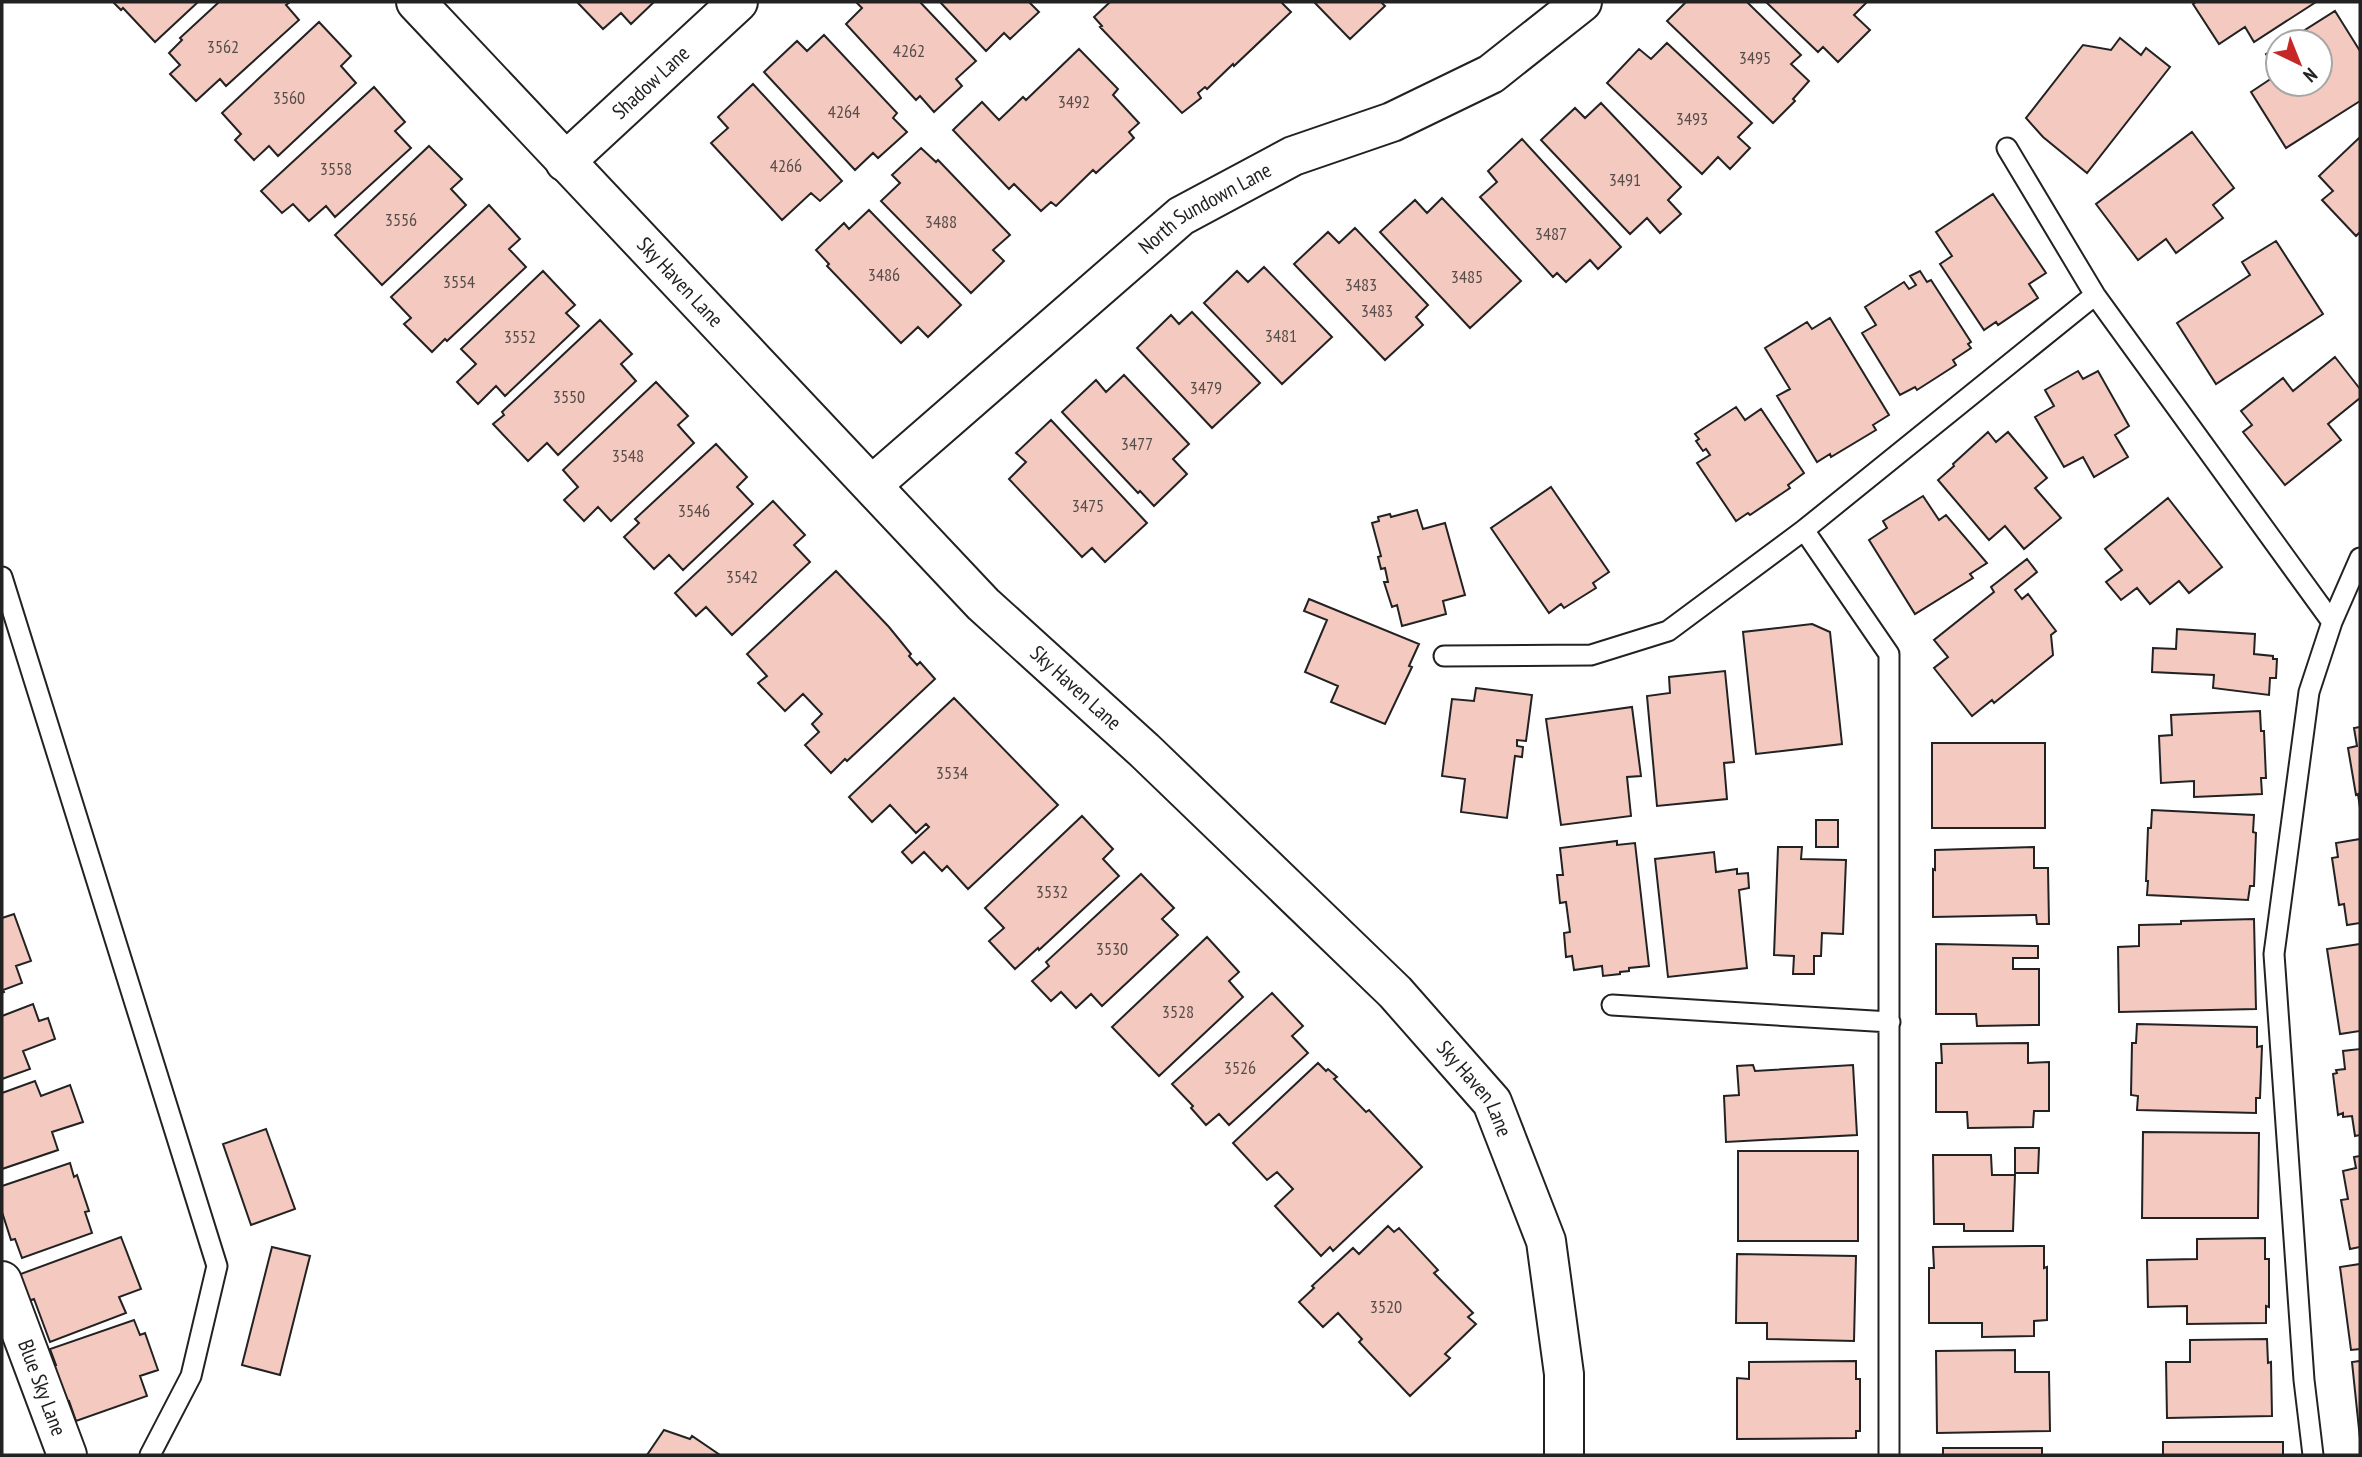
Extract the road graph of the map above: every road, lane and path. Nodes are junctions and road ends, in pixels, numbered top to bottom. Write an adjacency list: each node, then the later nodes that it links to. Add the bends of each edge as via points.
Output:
1 (416, 2): 5 (street, Sky Haven Lane)
2 (738, 2): 5 (street, Shadow Lane)
3 (1582, 2): 7 (street, North Sundown Lane, via 1491,75 1392,122 1293,156 1181,216)
4 (2007, 148): 6 (lane)
5 (565, 162): 7 (street, Sky Haven Lane)
6 (2095, 295): 8 (lane); 11 (lane)
7 (872, 485): 18 (street, Sky Haven Lane, via 983,604 1144,750 1395,992 1492,1102 1546,1241 1564,1374)
8 (1804, 530): 12 (lane, via 1668,631 1591,655); 14 (lane, via 1889,654)
9 (2360, 558): 11 (lane)
10 (2, 577): 17 (lane, via 217,1266 191,1377)
11 (2332, 622): 20 (lane, via 2309,692 2274,954)
12 (1444, 656)
13 (1612, 1005): 14 (lane)
14 (1890, 1022): 19 (lane)
15 (2, 1281): 16 (street, Blue Sky Lane)
16 (67, 1455)
17 (150, 1455)
18 (1564, 1455)
19 (1889, 1455)
20 (2313, 1455)

